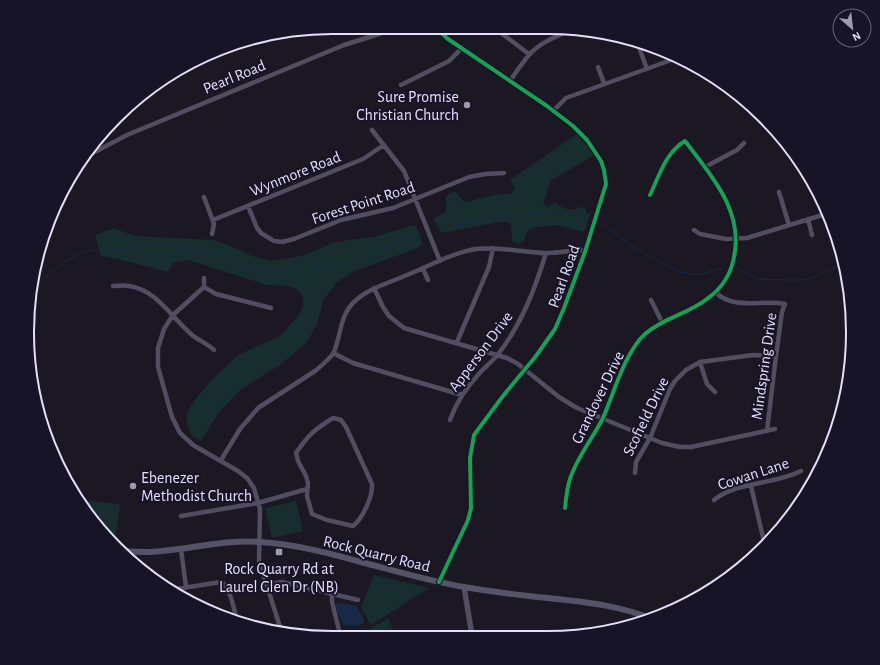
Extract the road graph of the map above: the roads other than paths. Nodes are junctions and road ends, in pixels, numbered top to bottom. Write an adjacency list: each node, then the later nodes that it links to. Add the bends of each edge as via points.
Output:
1 (380, 34): 18 (street, Pearl Road, via 344,45 127,135)
2 (443, 34): 5 (street, Pearl Road)
3 (502, 34): 7 (street)
4 (561, 35): 7 (street, via 540,45)
5 (461, 49): 11 (street, Pearl Road); 13 (street, via 449,61)
6 (640, 50): 10 (street)
7 (529, 54): 11 (street)
8 (670, 61): 10 (street)
9 (598, 67): 12 (street)
10 (647, 69): 12 (street)
11 (510, 81): 14 (street, Pearl Road)
12 (604, 84): 14 (street, via 566,98)
13 (401, 85)
14 (553, 110): 35 (street, Pearl Road, via 587,140 604,170 606,184)
15 (372, 130): 17 (street)
16 (744, 143): 19 (street, via 737,150)
17 (384, 145): 24 (street, via 404,170); 25 (street, Wynmore Road, via 363,159)
18 (96, 152)
19 (705, 167): 22 (street, Grandover Drive, via 685,141 668,157); 33 (street, Grandover Drive, via 732,213)
20 (504, 173): 24 (street, Forest Point Road, via 469,177)
21 (779, 192): 29 (street)
22 (650, 195)
23 (204, 197): 28 (street)
24 (416, 199): 25 (street, Forest Point Road, via 392,208 341,220 282,242 274,241 261,233); 37 (street)
25 (248, 206): 28 (street, Wynmore Road)
26 (822, 215): 27 (street)
27 (808, 219): 29 (street); 32 (street)
28 (213, 220): 31 (street)
29 (789, 225): 33 (street, via 748,238)
30 (694, 230): 33 (street, via 700,234)
31 (212, 234)
32 (812, 235)
33 (736, 239): 44 (street, Grandover Drive, via 733,264 729,274)
34 (493, 248): 36 (street); 37 (street, via 465,252); 49 (street, via 489,267)
35 (585, 250): 36 (street); 55 (street, Pearl Road, via 555,329)
36 (546, 253): 52 (street, Apperson Drive, via 525,311)
37 (440, 261): 38 (street)
38 (423, 269): 40 (street); 43 (street)
39 (204, 278): 42 (street)
40 (428, 280)
41 (113, 286): 47 (street, via 128,286 145,291)
42 (204, 287): 46 (street, via 216,294); 47 (street)
43 (374, 288): 49 (street, via 389,316 404,328); 51 (street, via 358,298 348,310 342,320)
44 (715, 292): 48 (street, Grandover Drive, via 695,307); 53 (street, Mindspring Drive, via 725,300 740,303 785,304)
45 (651, 300): 48 (street)
46 (271, 308)
47 (173, 315): 50 (street, via 192,335); 63 (street, via 160,339 157,358 172,417 186,440)
48 (662, 322): 58 (street, Grandover Drive, via 651,329 629,356)
49 (457, 342): 52 (street)
50 (214, 350)
51 (333, 353): 57 (street, via 353,363); 63 (street, via 315,371 258,408 240,428)
52 (498, 355): 55 (street, via 515,362); 57 (street, Apperson Drive)
53 (776, 356): 54 (street, Scofield Drive, via 753,354); 61 (street, Mindspring Drive)
54 (700, 362): 56 (street, via 707,384); 62 (street, Scofield Drive, via 686,370 675,381)
55 (525, 370): 58 (street, via 569,404); 76 (street, Pearl Road, via 502,396 474,435 470,458 471,508 468,520)
56 (715, 392)
57 (462, 395): 59 (street, Apperson Drive)
58 (602, 419): 62 (street); 70 (street, Grandover Drive, via 573,470 566,493)
59 (450, 420)
60 (775, 429): 61 (street)
61 (767, 431): 62 (street, via 690,447 672,446)
62 (650, 438): 65 (street, Scofield Drive, via 636,462)
63 (221, 460): 69 (street, via 247,478 254,488)
64 (801, 471): 66 (street, Cowan Lane, via 782,479)
65 (635, 473)
66 (751, 486): 68 (street, Cowan Lane, via 720,494); 72 (street)
67 (308, 489): 67 (street, via 307,496 312,514 353,526 360,521 372,491 372,484 341,420 333,418 317,428 296,453 306,476); 69 (street)
68 (714, 500)
69 (258, 503): 71 (street); 73 (street)
70 (565, 508)
71 (181, 516)
72 (763, 537)
73 (259, 542): 74 (main road, Rock Quarry Road, via 223,543); 76 (main road, Rock Quarry Road, via 331,554); 77 (street, via 259,560)
74 (181, 549): 75 (main road, Rock Quarry Road); 78 (street)
75 (130, 552)
76 (439, 582): 79 (main road, Rock Quarry Road)
77 (267, 586): 81 (street, via 282,582); 85 (street)
78 (186, 587): 80 (street); 83 (street, via 217,582 224,584)
79 (464, 587): 84 (main road, Rock Quarry Road, via 614,607); 87 (street)
80 (179, 588)
81 (332, 594): 82 (street); 86 (street)
82 (358, 600)
83 (236, 614)
84 (641, 616)
85 (280, 626)
86 (339, 631)
87 (471, 631)

